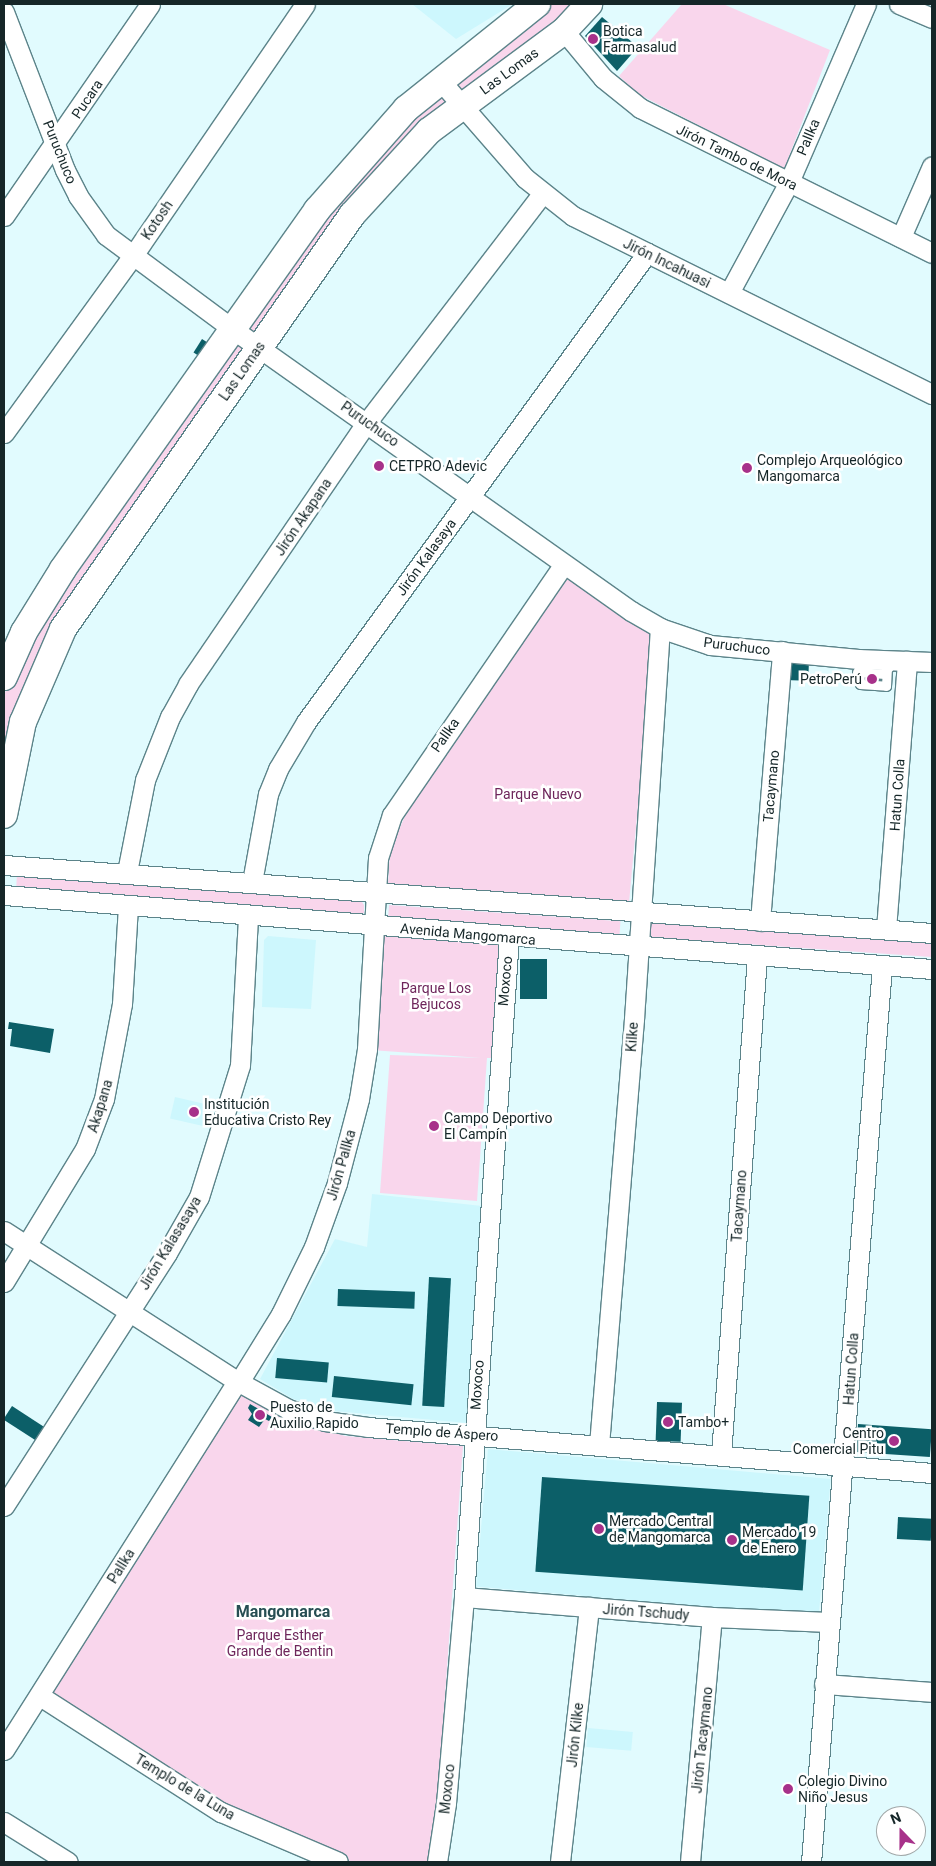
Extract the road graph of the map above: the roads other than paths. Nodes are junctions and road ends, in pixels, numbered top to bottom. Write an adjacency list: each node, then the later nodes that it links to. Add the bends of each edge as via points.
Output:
1 (150, 4): 12 (street, Pucara)
2 (305, 4): 20 (street, Kotosh)
3 (537, 4): 10 (street)
4 (589, 4): 9 (street, Las Lomas)
5 (866, 4): 14 (street, Pallka)
6 (898, 4): 8 (street)
7 (4, 12): 12 (street, Puruchuco)
8 (932, 18)
9 (564, 31): 11 (street, Las Lomas); 14 (street, Jirón Tambo de Mora, via 619,94 648,112)
10 (440, 79): 11 (street, Jirón Incahuasi); 22 (street, via 406,109 343,178)
11 (462, 106): 15 (street, Jirón Incahuasi, via 508,161); 23 (street, Las Lomas, via 429,131 378,184)
12 (56, 144): 16 (street, Pucara); 20 (street, Puruchuco, via 65,170 91,216 106,235)
13 (932, 166): 17 (street)
14 (788, 182): 17 (street, Jirón Tambo de Mora); 21 (street, Pallka)
15 (542, 194): 18 (street, Jirón Incahuasi, via 574,216); 25 (street, Jirón Akapana)
16 (4, 216)
17 (901, 238): 19 (street, Jirón Tambo de Mora)
18 (647, 253): 21 (street, Jirón Incahuasi); 27 (street, Jirón Kalasaya)
19 (932, 253)
20 (132, 257): 22 (street, Puruchuco); 26 (street, Kotosh)
21 (729, 293): 24 (street, Jirón Incahuasi)
22 (234, 330): 23 (street, Puruchuco); 31 (street, via 63,569)
23 (260, 346): 25 (street, Puruchuco); 37 (street, Las Lomas, via 63,629 23,722)
24 (932, 394)
25 (367, 422): 27 (street, Puruchuco); 39 (street, Jirón Akapana, via 188,684 170,717 145,780)
26 (4, 433)
27 (470, 496): 28 (street, Puruchuco); 40 (street, Jirón Kalasaya, via 306,722 278,769 261,821)
28 (564, 564): 29 (street, Puruchuco); 41 (street, Pallka, via 392,815 378,858)
29 (660, 628): 30 (street, Puruchuco, via 710,645); 44 (street, Kilke)
30 (782, 651): 34 (street, Puruchuco); 46 (street, Tacaymano)
31 (6, 662)
32 (932, 662): 33 (street, Puruchuco)
33 (896, 665): 34 (street, Puruchuco); 35 (lane); 36 (street, Hatun Colla)
34 (858, 666): 35 (lane, via 860,684)
35 (886, 686): 36 (lane)
36 (905, 690): 48 (street, Hatun Colla)
37 (4, 815)
38 (4, 865): 39 (street)
39 (127, 872): 40 (street)
40 (252, 882): 41 (street)
41 (376, 894): 44 (street); 47 (street, Pallka)
42 (4, 895): 43 (street, Avenida Mangomarca)
43 (128, 907): 45 (street, Avenida Mangomarca); 56 (street, Akapana, via 122,1004 104,1098 86,1149)
44 (641, 912): 46 (street); 51 (street, Kilke)
45 (248, 916): 47 (street, Avenida Mangomarca); 58 (street, Jirón Kalasasaya, via 240,1065 218,1140 199,1197)
46 (760, 921): 48 (street)
47 (376, 926): 50 (street, Avenida Mangomarca); 59 (street, Jirón Pallka, via 367,1049 359,1099 337,1183 314,1246 281,1314)
48 (886, 929): 49 (street)
49 (932, 933)
50 (509, 937): 51 (street, Avenida Mangomarca); 60 (street, Moxoco)
51 (637, 947): 52 (street, Avenida Mangomarca); 61 (street, Kilke)
52 (757, 956): 53 (street, Avenida Mangomarca); 62 (street, Tacaymano)
53 (882, 965): 54 (street, Avenida Mangomarca); 63 (street, Hatun Colla)
54 (932, 969)
55 (4, 1231): 56 (street, Templo de Áspero)
56 (27, 1246): 57 (street, Akapana); 58 (street, Templo de Áspero)
57 (4, 1282)
58 (128, 1311): 59 (street, Templo de Áspero); 65 (street, Jirón Kalasasaya)
59 (238, 1382): 60 (street, Templo de Áspero, via 288,1409 325,1421 368,1428); 72 (street, Pallka)
60 (474, 1434): 61 (street, Templo de Áspero); 66 (street, Moxoco)
61 (599, 1445): 62 (street, Templo de Áspero)
62 (721, 1455): 63 (street, Templo de Áspero)
63 (843, 1467): 64 (street, Templo de Áspero); 69 (street, Hatun Colla)
64 (932, 1473)
65 (4, 1506)
66 (464, 1597): 67 (street, Jirón Tschudy); 77 (street, Moxoco, via 446,1803)
67 (589, 1607): 68 (street, Jirón Tschudy); 78 (street, Jirón Kilke)
68 (712, 1617): 69 (street, Jirón Tschudy); 79 (street, Jirón Tacaymano)
69 (828, 1622): 70 (street, Hatun Colla)
70 (824, 1684): 71 (street); 80 (street, Hatun Colla)
71 (932, 1692)
72 (40, 1696): 73 (street, Pallka); 76 (street, Templo de la Luna, via 221,1812)
73 (4, 1750)
74 (4, 1822): 75 (street)
75 (68, 1862)
76 (338, 1862)
77 (437, 1862)
78 (560, 1862)
79 (690, 1862)
80 (811, 1862)

